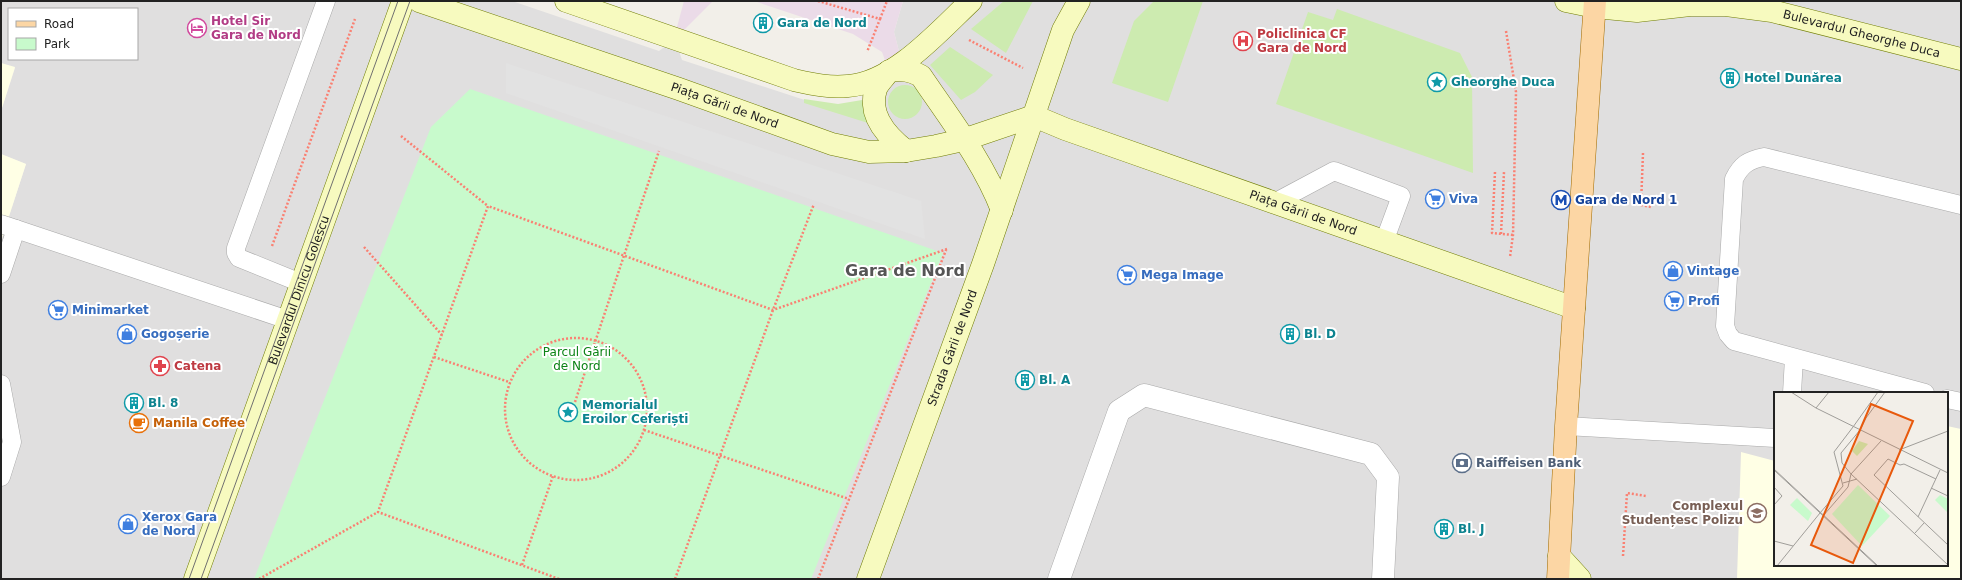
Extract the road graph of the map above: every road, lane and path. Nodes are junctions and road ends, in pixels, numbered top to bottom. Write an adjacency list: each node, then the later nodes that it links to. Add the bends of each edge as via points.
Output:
1 (326, 1): 39 (lane, via 236,248 239,258)
2 (403, 1): 41 (main road, Bulevardul Dinicu Golescu)
3 (419, 1): 23 (main road, Piața Gării de Nord, via 832,144 869,152)
4 (566, 1): 17 (main road, via 786,78 820,86 849,86 873,80)
5 (818, 1): 12 (path)
6 (887, 1): 12 (path)
7 (971, 1): 13 (main road)
8 (1079, 1): 18 (main road, via 1064,30)
9 (1566, 1): 10 (main road)
10 (1595, 4): 16 (main road, Bulevardul Gheorghe Duca, via 1637,11 1690,5 1726,5 1772,11); 43 (main road)
11 (355, 19): 39 (path)
12 (880, 19): 15 (path)
13 (944, 26): 17 (main road, via 922,47); 18 (path)
14 (1506, 31): 35 (path, via 1516,92)
15 (867, 52)
16 (1961, 59)
17 (889, 71): 21 (main road, via 902,69 921,76); 23 (main road, via 876,88 876,111 890,139)
18 (1046, 80): 19 (main road)
19 (1034, 116): 21 (main road, Piața Gării de Nord); 27 (main road, Piața Gării de Nord); 32 (main road, Strada Gării de Nord)
20 (400, 136): 30 (path)
21 (963, 140): 23 (main road, Piața Gării de Nord); 32 (main road, via 992,186)
22 (659, 151): 38 (path)
23 (906, 151)
24 (1643, 153): 31 (path, via 1641,205)
25 (1495, 172): 34 (path, via 1492,233)
26 (1504, 172): 34 (path)
27 (1274, 203): 36 (main road, Piața Gării de Nord); 36 (lane, via 1334,171 1401,196)
28 (814, 204): 44 (path)
29 (1961, 205): 49 (lane, via 1764,157 1745,163 1734,179 1725,326 1734,341)
30 (488, 206): 38 (path); 46 (path)
31 (1651, 206)
32 (1002, 210): 74 (main road, Strada Gării de Nord)
33 (8, 227): 40 (lane); 45 (lane)
34 (1501, 234): 35 (path)
35 (1513, 235): 42 (path)
36 (1384, 242): 42 (main road, Piața Gării de Nord)
37 (364, 246): 46 (path)
38 (624, 256): 44 (path); 47 (path)
39 (264, 268): 41 (lane)
40 (1, 274)
41 (301, 283): 45 (main road, Bulevardul Dinicu Golescu)
42 (1506, 285): 43 (main road, Piața Gării de Nord)
43 (1574, 308): 57 (main road)
44 (772, 310): 60 (path); 64 (path, via 947,249)
45 (288, 320): 69 (main road, Bulevardul Dinicu Golescu)
46 (442, 336): 48 (path)
47 (596, 340): 50 (path, via 575,337 554,340 535,349 520,363); 55 (path); 58 (path, via 616,350 633,365 643,385 647,407)
48 (434, 357): 50 (path); 65 (path)
49 (1794, 358): 52 (lane); 53 (lane)
50 (509, 382): 61 (path, via 504,402 505,423 513,443 525,460)
51 (1, 384): 62 (lane, via 12,442)
52 (1792, 392)
53 (1921, 392)
54 (1948, 399): 56 (lane)
55 (576, 402)
56 (1961, 402)
57 (1566, 426): 59 (lane); 66 (main road)
58 (644, 430): 60 (path); 61 (path, via 626,459 603,475 583,480)
59 (1774, 438)
60 (720, 454): 64 (path); 72 (path)
61 (553, 476): 68 (path)
62 (1, 477)
63 (1646, 496): 67 (path, via 1627,493)
64 (849, 499): 73 (path)
65 (378, 512): 68 (path); 70 (path)
66 (1559, 556): 77 (main road); 78 (main road)
67 (1623, 556)
68 (522, 565): 71 (path)
69 (195, 579)
70 (259, 579)
71 (559, 579)
72 (675, 579)
73 (818, 579)
74 (868, 579)
75 (1059, 579): 76 (street, via 1119,411 1144,395 1371,454 1388,477)
76 (1383, 579)
77 (1558, 579)
78 (1580, 579)

